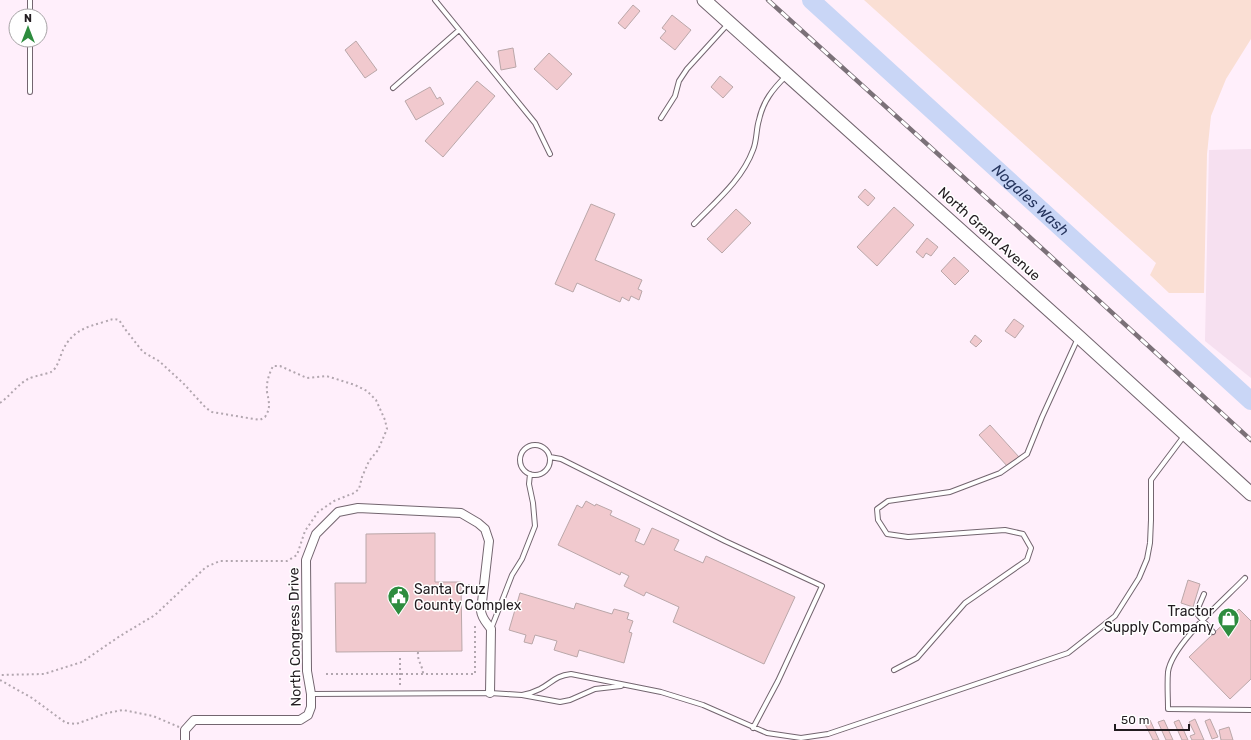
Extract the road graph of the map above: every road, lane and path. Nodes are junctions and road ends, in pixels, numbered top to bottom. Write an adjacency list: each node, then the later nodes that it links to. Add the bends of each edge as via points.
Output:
1 (435, 0): 4 (lane)
2 (704, 0): 3 (main road, North Grand Avenue)
3 (729, 23): 6 (main road, North Grand Avenue); 9 (lane, via 687,69 679,81 676,96)
4 (459, 30): 7 (lane); 10 (lane, via 535,123)
5 (30, 48): 8 (lane)
6 (787, 75): 11 (lane, via 763,104 754,149 741,174); 12 (main road, North Grand Avenue)
7 (393, 88)
8 (30, 92)
9 (660, 118)
10 (550, 154)
11 (694, 224)
12 (1079, 337): 14 (main road, North Grand Avenue); 28 (lane, via 1026,454 1000,473 950,492 888,500 877,509 878,520 887,534 908,537 1005,530 1023,534 1031,548 1027,560 965,603 917,658)
13 (0, 403): 32 (path, via 29,378 52,372 68,340 79,330 113,318 119,320 143,352 159,361 212,412 260,420 266,417 270,402 267,392 268,378 272,366 280,366 306,378 326,376 367,391 376,400 387,429 378,450 369,461 359,488 318,512 305,531 297,556 287,561 220,561 206,567 155,616 82,662 44,674)
14 (1186, 434): 17 (main road, North Grand Avenue); 40 (lane, via 1151,480 1150,543 1139,578 1115,616 1068,653 828,734 801,738)
15 (550, 457): 16 (lane, via 546,470 539,474); 16 (lane, via 545,449 537,445 524,450 520,463); 40 (lane, via 561,459 822,586)
16 (530, 474): 24 (lane, via 535,526)
17 (1251, 494)
18 (1245, 578): 23 (lane)
19 (463, 585): 20 (path, via 472,585)
20 (476, 589)
21 (1204, 594): 23 (lane, via 1198,608 1198,615)
22 (476, 620): 31 (path, via 475,674)
23 (1203, 621): 25 (lane); 39 (lane, via 1184,640 1173,657 1168,671 1168,709)
24 (491, 629): 35 (street); 36 (street, North Congress Drive, via 482,618 481,611 489,541 485,529 478,523 461,512 358,508 338,512 316,534 306,560 307,671)
25 (1213, 632)
26 (418, 652): 31 (path, via 417,658 423,668)
27 (400, 658): 30 (path)
28 (894, 670)
29 (326, 674): 30 (path)
30 (400, 674): 31 (path); 37 (path)
31 (423, 674)
32 (0, 675)
33 (0, 680): 41 (path, via 32,698 66,723 76,724 123,710 153,716)
34 (628, 686): 38 (lane, via 595,689 560,702); 38 (lane, via 571,674 562,675 538,691); 40 (lane, via 661,692 703,705)
35 (490, 693): 37 (lane); 38 (lane)
36 (311, 694): 37 (lane); 41 (street, North Congress Drive, via 312,707 308,715 300,720 194,720)
37 (400, 694)
38 (522, 695)
39 (1251, 710)
40 (754, 728)
41 (185, 730): 42 (street)
42 (184, 740)

